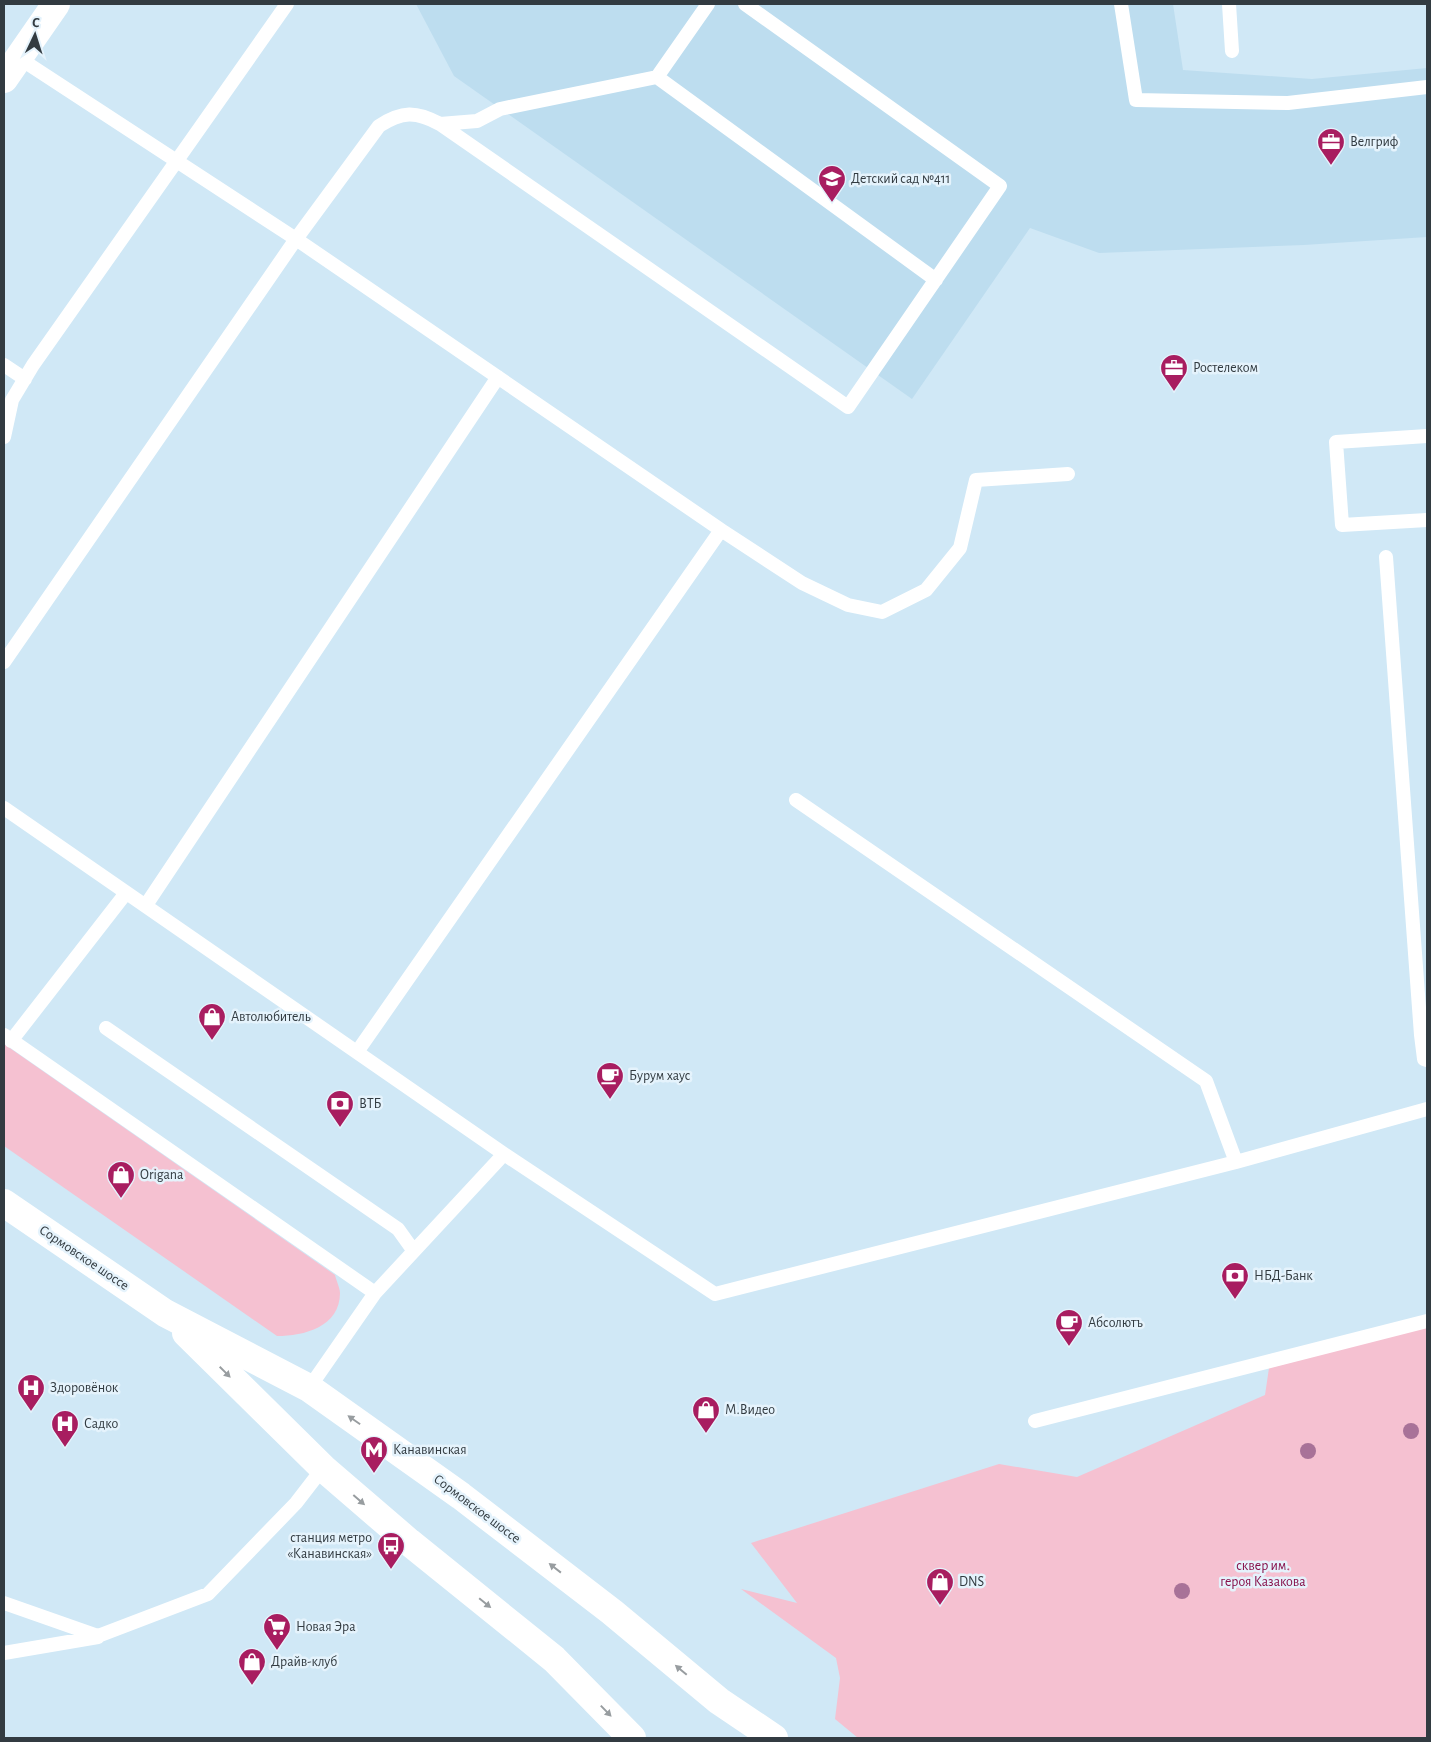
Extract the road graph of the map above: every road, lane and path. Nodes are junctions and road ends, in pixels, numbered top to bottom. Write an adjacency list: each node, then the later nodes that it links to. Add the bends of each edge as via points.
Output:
1 (56, 4): 8 (main road)
2 (287, 4): 12 (lane)
3 (708, 4): 9 (lane)
4 (745, 4): 14 (lane, via 1000,186)
5 (1121, 4): 10 (lane, via 1136,100 1288,103)
6 (1229, 4): 7 (lane)
7 (1232, 51)
8 (11, 69): 12 (lane)
9 (657, 77): 11 (lane, via 500,109 477,121); 14 (lane)
10 (1427, 87)
11 (440, 124): 13 (lane, via 426,116 399,114 379,126); 14 (lane, via 848,407)
12 (177, 160): 13 (lane); 17 (lane)
13 (296, 238): 16 (lane); 24 (lane)
14 (936, 280)
15 (4, 364): 17 (lane)
16 (498, 377): 22 (lane); 28 (lane)
17 (25, 379): 19 (lane, via 12,400)
18 (1427, 436): 21 (lane, via 1336,442 1342,525)
19 (4, 438)
20 (1068, 474): 22 (lane, via 976,480 960,548 926,590 882,612 848,605 802,584)
21 (1427, 520)
22 (720, 530): 31 (lane)
23 (1386, 556): 32 (lane, via 1421,1035 1424,1059)
24 (4, 662)
25 (796, 800): 35 (lane, via 1206,1082)
26 (4, 808): 27 (lane)
27 (126, 893): 28 (lane); 30 (lane)
28 (146, 905): 31 (lane)
29 (106, 1028): 37 (lane, via 398,1229)
30 (7, 1038): 38 (lane)
31 (357, 1052): 34 (lane)
32 (1427, 1060)
33 (1427, 1110): 35 (lane)
34 (504, 1154): 35 (lane, via 715,1294); 37 (lane)
35 (1236, 1162)
36 (4, 1203): 39 (main road, Сормовское шоссе)
37 (414, 1250): 38 (lane)
38 (376, 1293): 41 (lane)
39 (165, 1313): 41 (main road, Сормовское шоссе); 43 (main road, Сормовское шоссе, one-way to 43)
40 (1427, 1321): 42 (lane)
41 (309, 1388): 47 (main road, Сормовское шоссе, one-way to 41, via 612,1612 461,1496)
42 (1035, 1421)
43 (323, 1468): 45 (lane, via 296,1503 208,1594); 48 (main road, Сормовское шоссе, one-way to 48, via 554,1659)
44 (4, 1603): 45 (lane)
45 (98, 1636): 46 (lane)
46 (4, 1653)
47 (719, 1701): 49 (main road, Сормовское шоссе); 50 (main road, Сормовское шоссе)
48 (632, 1738)
49 (744, 1738)
50 (774, 1738)

